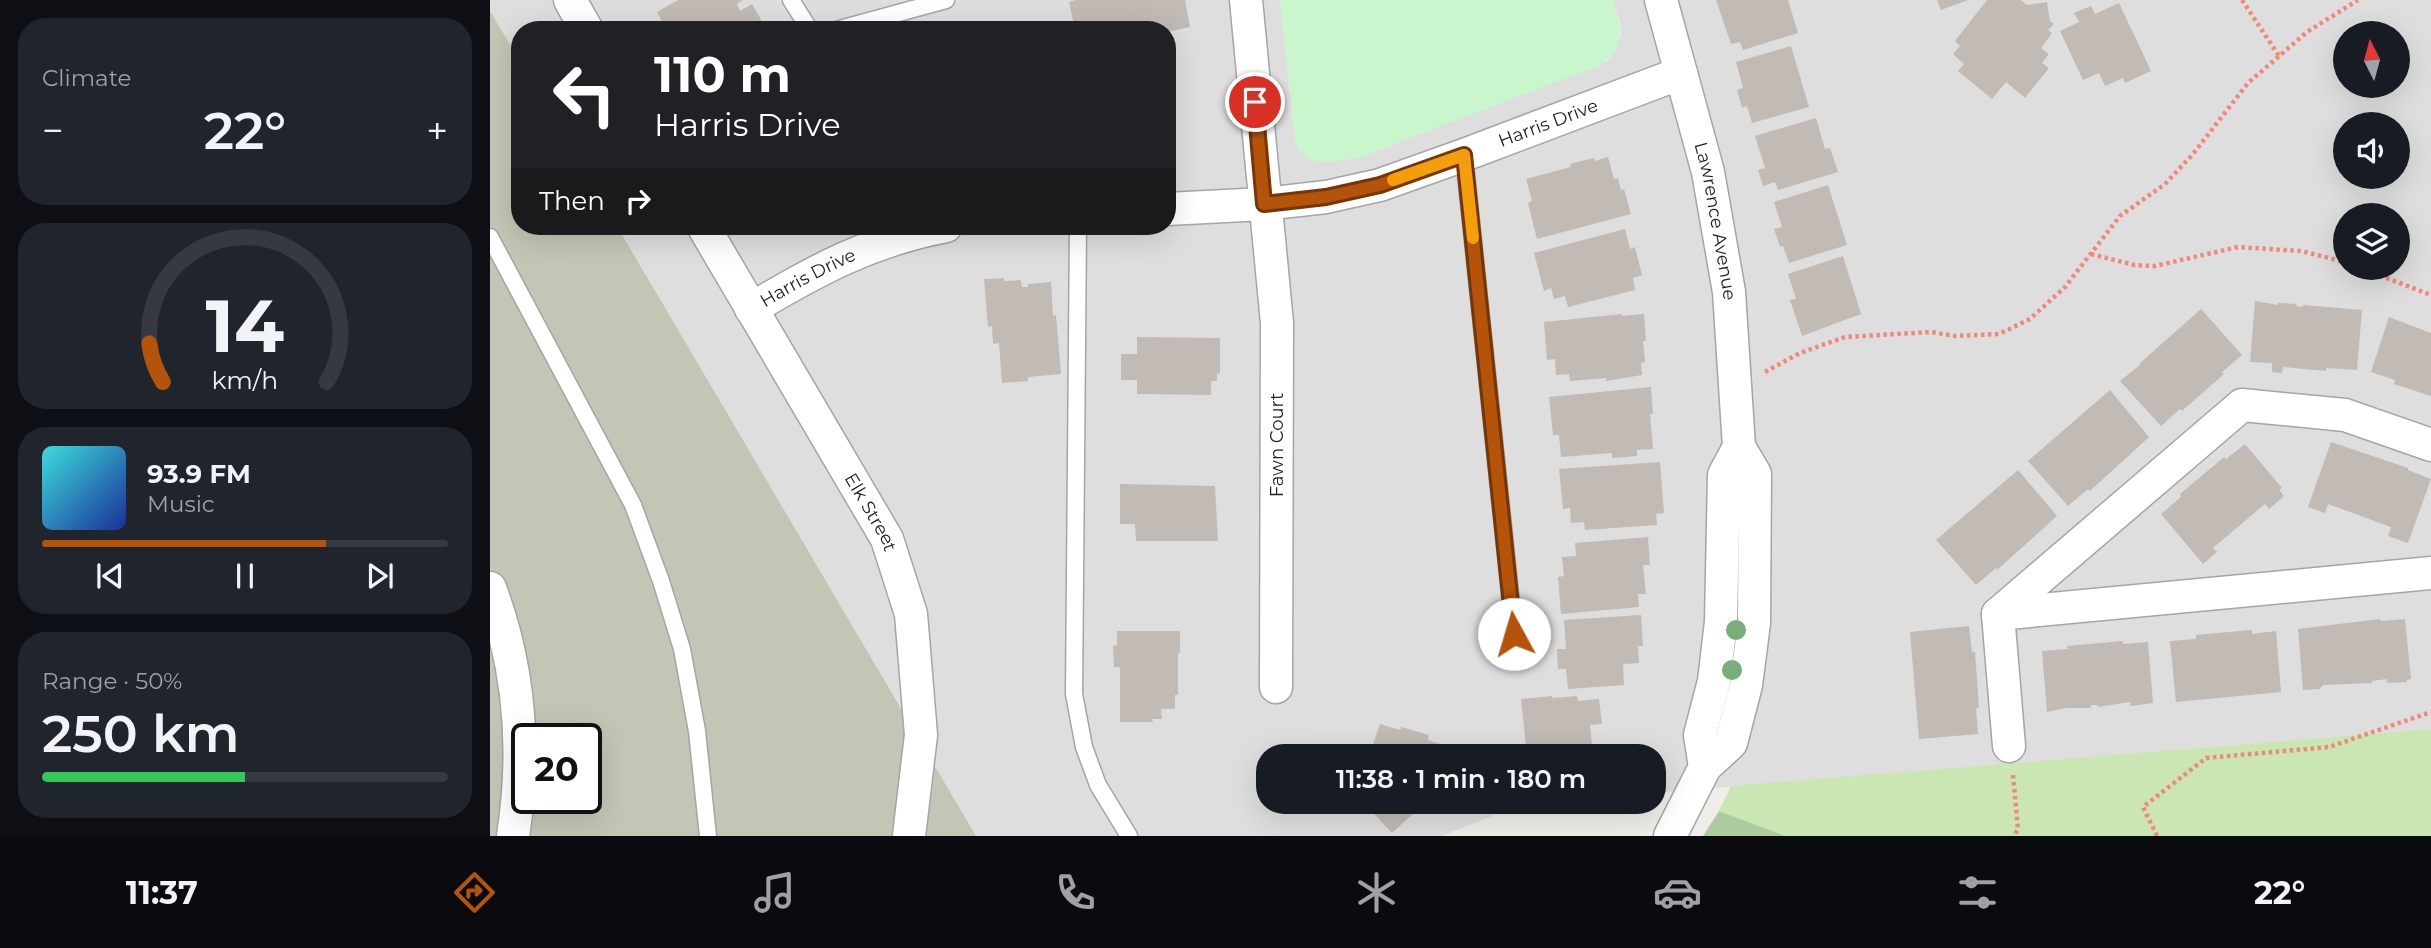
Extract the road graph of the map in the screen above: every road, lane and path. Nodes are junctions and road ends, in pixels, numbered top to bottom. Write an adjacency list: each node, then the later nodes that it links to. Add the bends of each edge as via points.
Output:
1 (570, 0): 8 (street)
2 (791, 0): 9 (lane)
3 (946, 0): 10 (lane)
4 (1246, 0): 14 (street, Fawn Court)
5 (1661, 0): 12 (street, Lawrence Avenue)
6 (2242, 0): 11 (path)
7 (2358, 0): 11 (path, via 2306,32)
8 (582, 21)
9 (804, 21)
10 (869, 21)
11 (2279, 56): 20 (path, via 2248,83 2165,184 2120,216)
12 (1681, 73): 13 (street, Harris Drive); 25 (street, Lawrence Avenue, via 1708,172 1729,292)
13 (1464, 155): 14 (street, Harris Drive, via 1380,185); 30 (lane)
14 (1264, 204): 15 (street, Harris Drive); 31 (street, Fawn Court, via 1277,323)
15 (1176, 209)
16 (708, 235): 24 (street, Elk Street)
17 (906, 235): 24 (street, Harris Drive, via 853,252)
18 (1078, 235): 37 (lane, via 1073,694 1098,785)
19 (490, 237): 35 (lane, via 616,471 661,581 687,676)
20 (2091, 254): 21 (path, via 2155,266 2238,247 2301,251); 25 (path, via 2066,286 2030,319 1999,334 1844,337 1764,372)
21 (2333, 259)
22 (2392, 280): 23 (path)
23 (2431, 295)
24 (751, 309): 36 (street, Elk Street, via 887,539 911,614 921,735)
25 (1736, 377): 38 (street, Lawrence Avenue, via 1739,447 1755,474 1754,622 1746,685 1731,743 1705,767)
26 (2431, 445): 29 (street, via 2345,415 2242,405)
27 (2431, 573): 29 (street)
28 (490, 588): 34 (street, via 514,674 520,734 520,795)
29 (1998, 614): 33 (street)
30 (1517, 660)
31 (1276, 687)
32 (2431, 712): 40 (path, via 2329,747 2206,758 2143,807)
33 (2010, 746): 39 (path, via 2018,829)
34 (513, 836)
35 (708, 836)
36 (909, 836)
37 (1129, 836)
38 (1670, 836)
39 (2014, 836)
40 (2157, 836)

